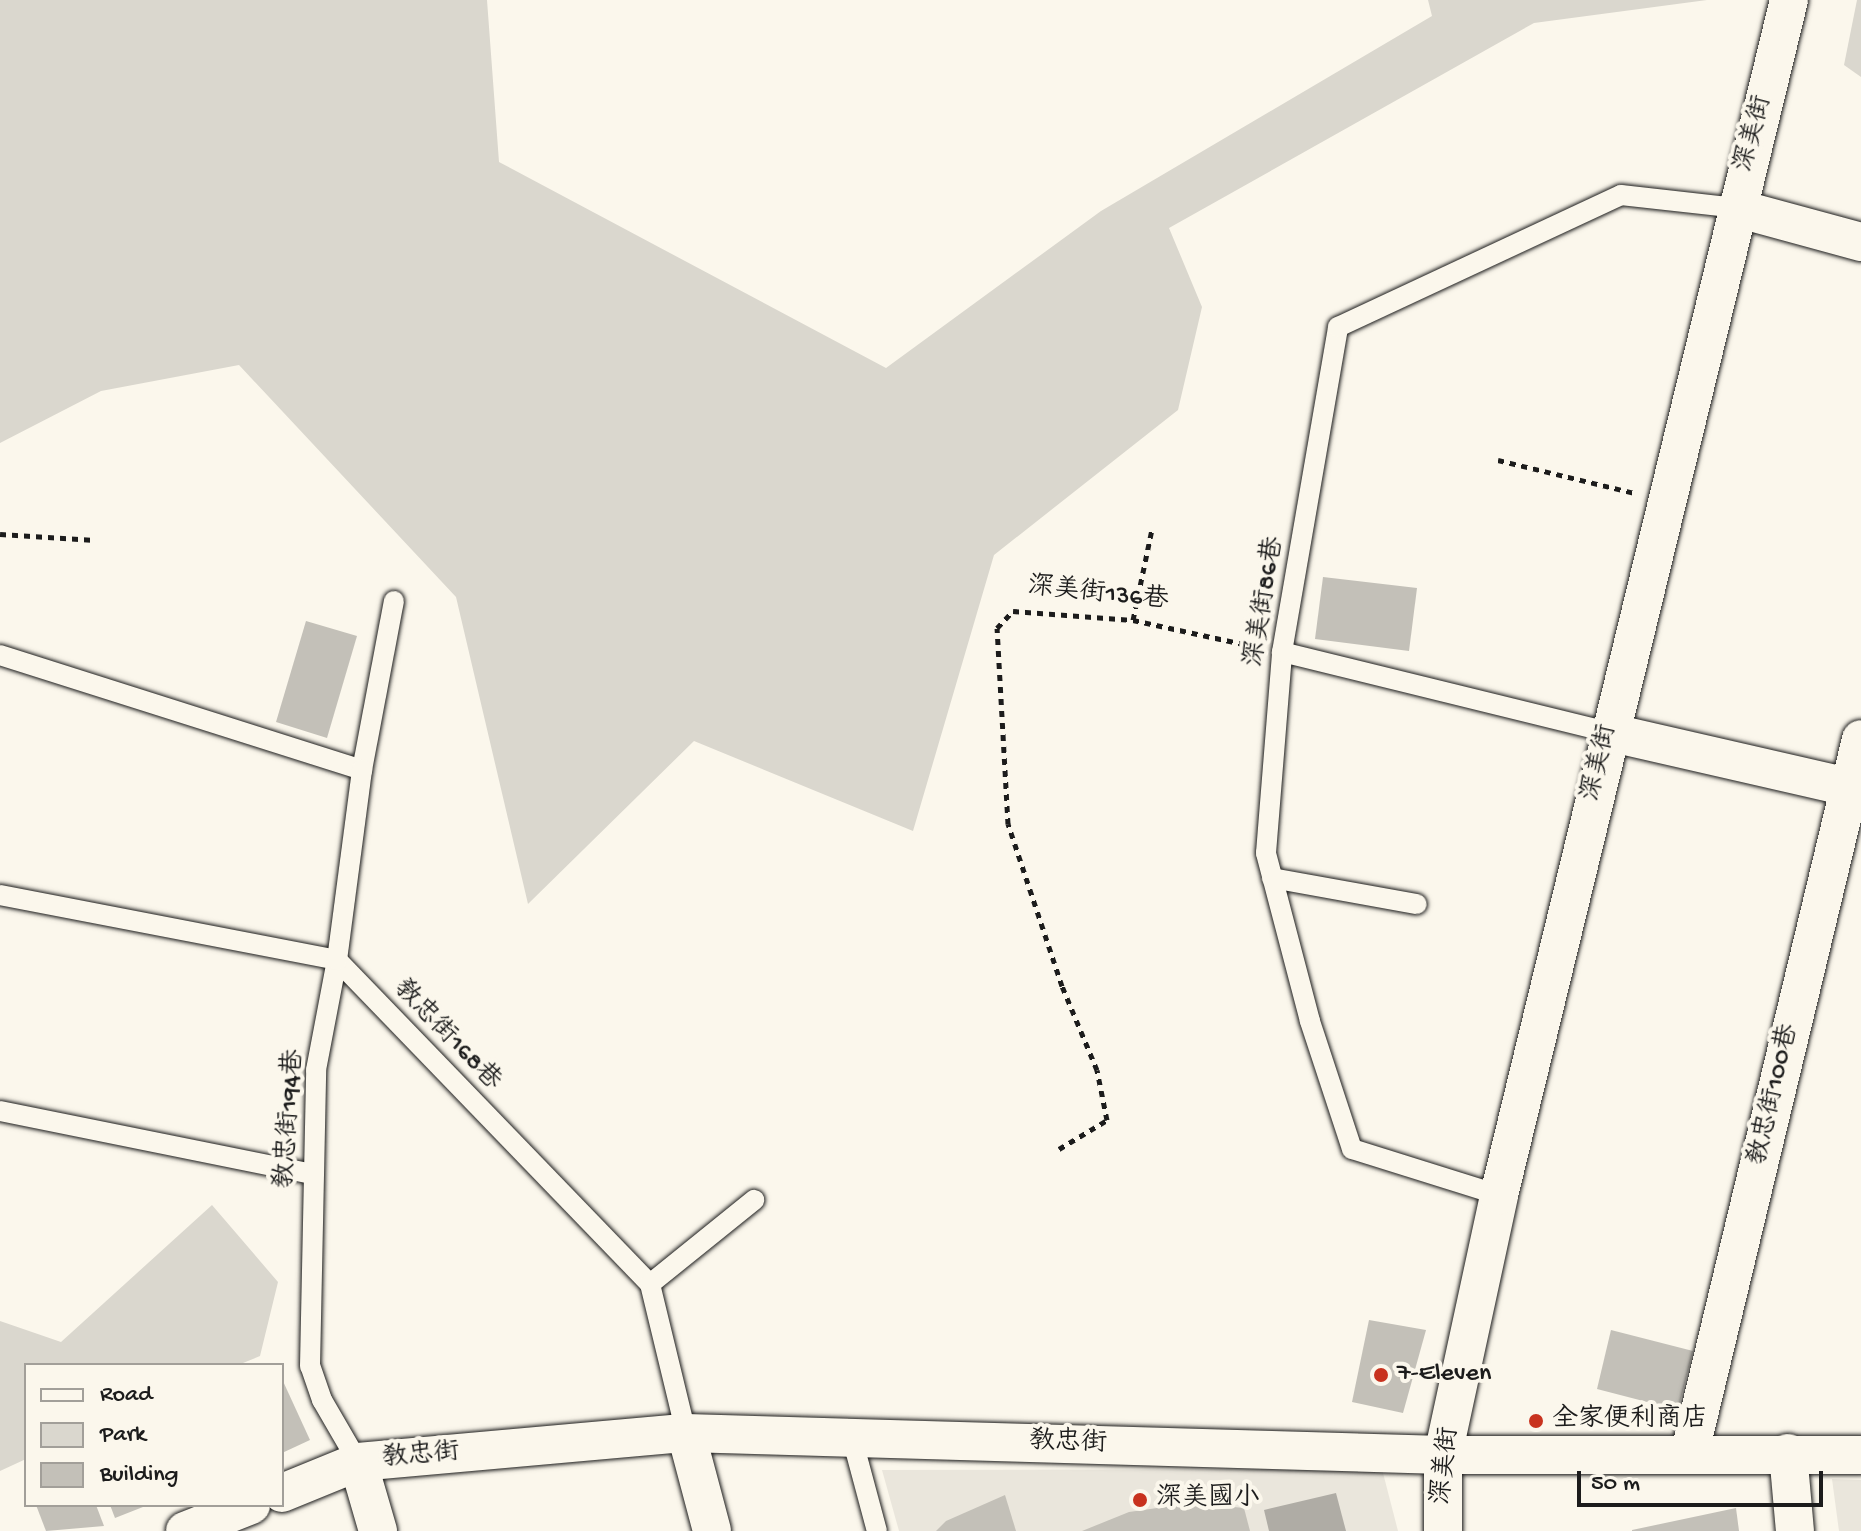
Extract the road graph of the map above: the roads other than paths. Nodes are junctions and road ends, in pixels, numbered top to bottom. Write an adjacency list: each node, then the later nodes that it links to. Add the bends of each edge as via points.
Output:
1 (1789, 0): 2 (street, 深美街)
2 (1736, 208): 3 (street); 5 (lane, 深美街86巷, via 1621,195 1338,327); 7 (street, 深美街)
3 (1861, 242)
4 (394, 601): 9 (lane, 教忠街194巷)
5 (1282, 652): 7 (lane); 11 (lane, 深美街86巷, via 1266,853)
6 (0, 655): 9 (lane)
7 (1608, 732): 10 (street); 17 (street, 深美街)
8 (1861, 739): 10 (street, 教忠街100巷)
9 (362, 770): 14 (lane, 教忠街194巷)
10 (1855, 788): 22 (street, 教忠街100巷)
11 (1272, 878): 13 (lane); 17 (lane, 深美街86巷, via 1310,1021 1352,1149)
12 (0, 895): 14 (lane)
13 (1417, 904)
14 (337, 960): 16 (lane, 教忠街194巷, via 316,1070); 19 (lane, 教忠街168巷)
15 (0, 1111): 16 (lane)
16 (312, 1174): 26 (lane, 教忠街194巷, via 310,1366 322,1400)
17 (1499, 1195): 24 (street, 深美街)
18 (754, 1200): 19 (lane)
19 (650, 1284): 20 (lane)
20 (686, 1433): 21 (street, 教忠街); 26 (street, 教忠街); 31 (street)
21 (852, 1438): 24 (street, 教忠街); 32 (lane)
22 (1690, 1452): 23 (street, 教忠街); 24 (street, 教忠街)
23 (1788, 1453): 25 (street, 教忠街); 34 (street)
24 (1443, 1455): 33 (street, 深美街)
25 (1861, 1455)
26 (358, 1462): 27 (street, 教忠街); 30 (street)
27 (284, 1492)
28 (246, 1507): 29 (street)
29 (185, 1531)
30 (378, 1531)
31 (712, 1531)
32 (877, 1531)
33 (1443, 1531)
34 (1795, 1531)

